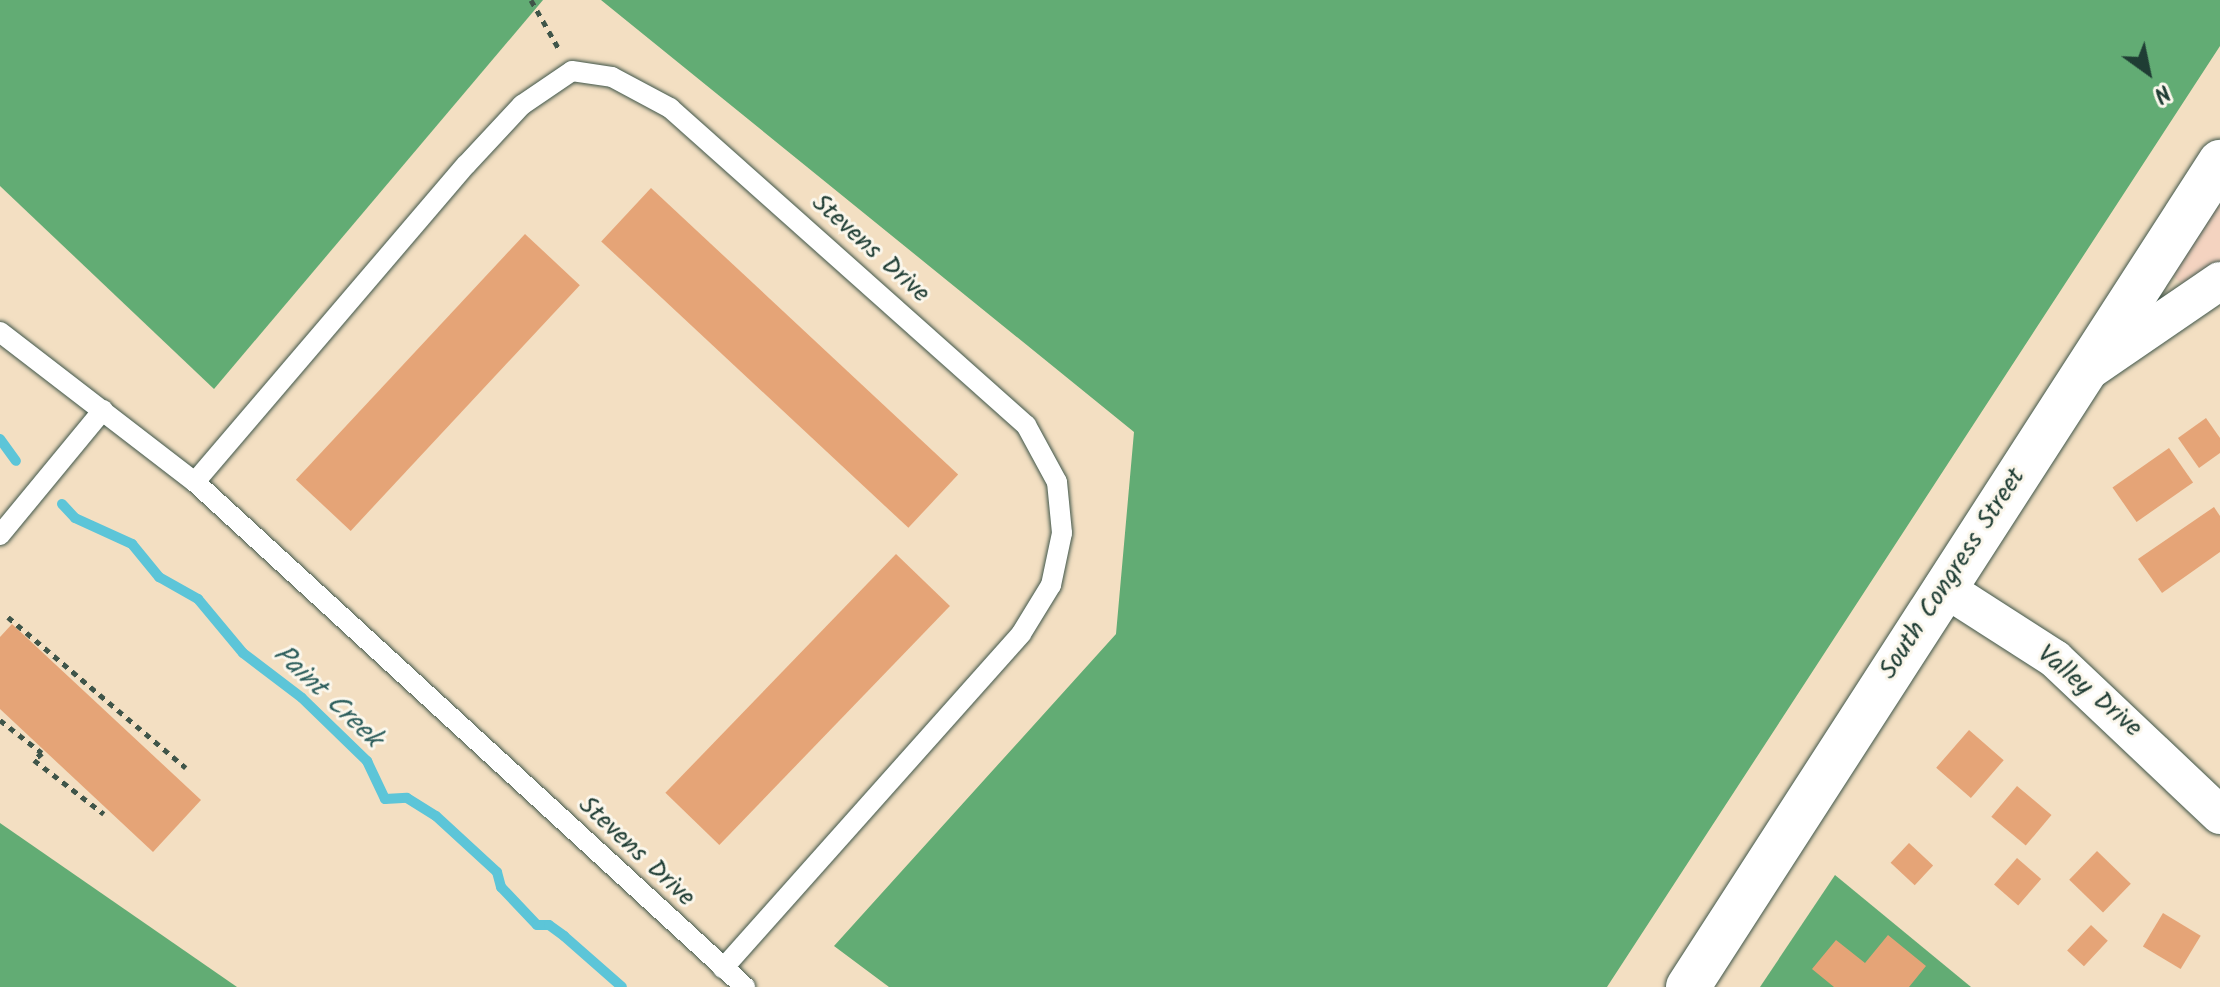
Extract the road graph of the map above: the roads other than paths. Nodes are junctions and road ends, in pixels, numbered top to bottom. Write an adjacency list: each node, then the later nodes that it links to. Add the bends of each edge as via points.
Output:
1 (2220, 162): 4 (street, South Congress Street)
2 (2220, 281): 4 (street)
3 (0, 332): 5 (lane, Stevens Drive)
4 (2082, 376): 8 (street, South Congress Street)
5 (103, 410): 6 (lane, Stevens Drive); 7 (lane)
6 (195, 482): 10 (lane, Stevens Drive); 10 (lane, Stevens Drive, via 466,165 522,105 572,71 612,77 670,108 1026,425 1057,482 1062,533 1051,585 1021,634)
7 (0, 535)
8 (1943, 587): 9 (street, Valley Drive, via 2055,659); 12 (street, South Congress Street)
9 (2220, 815)
10 (723, 968): 11 (lane, Stevens Drive)
11 (745, 987)
12 (1688, 987)

